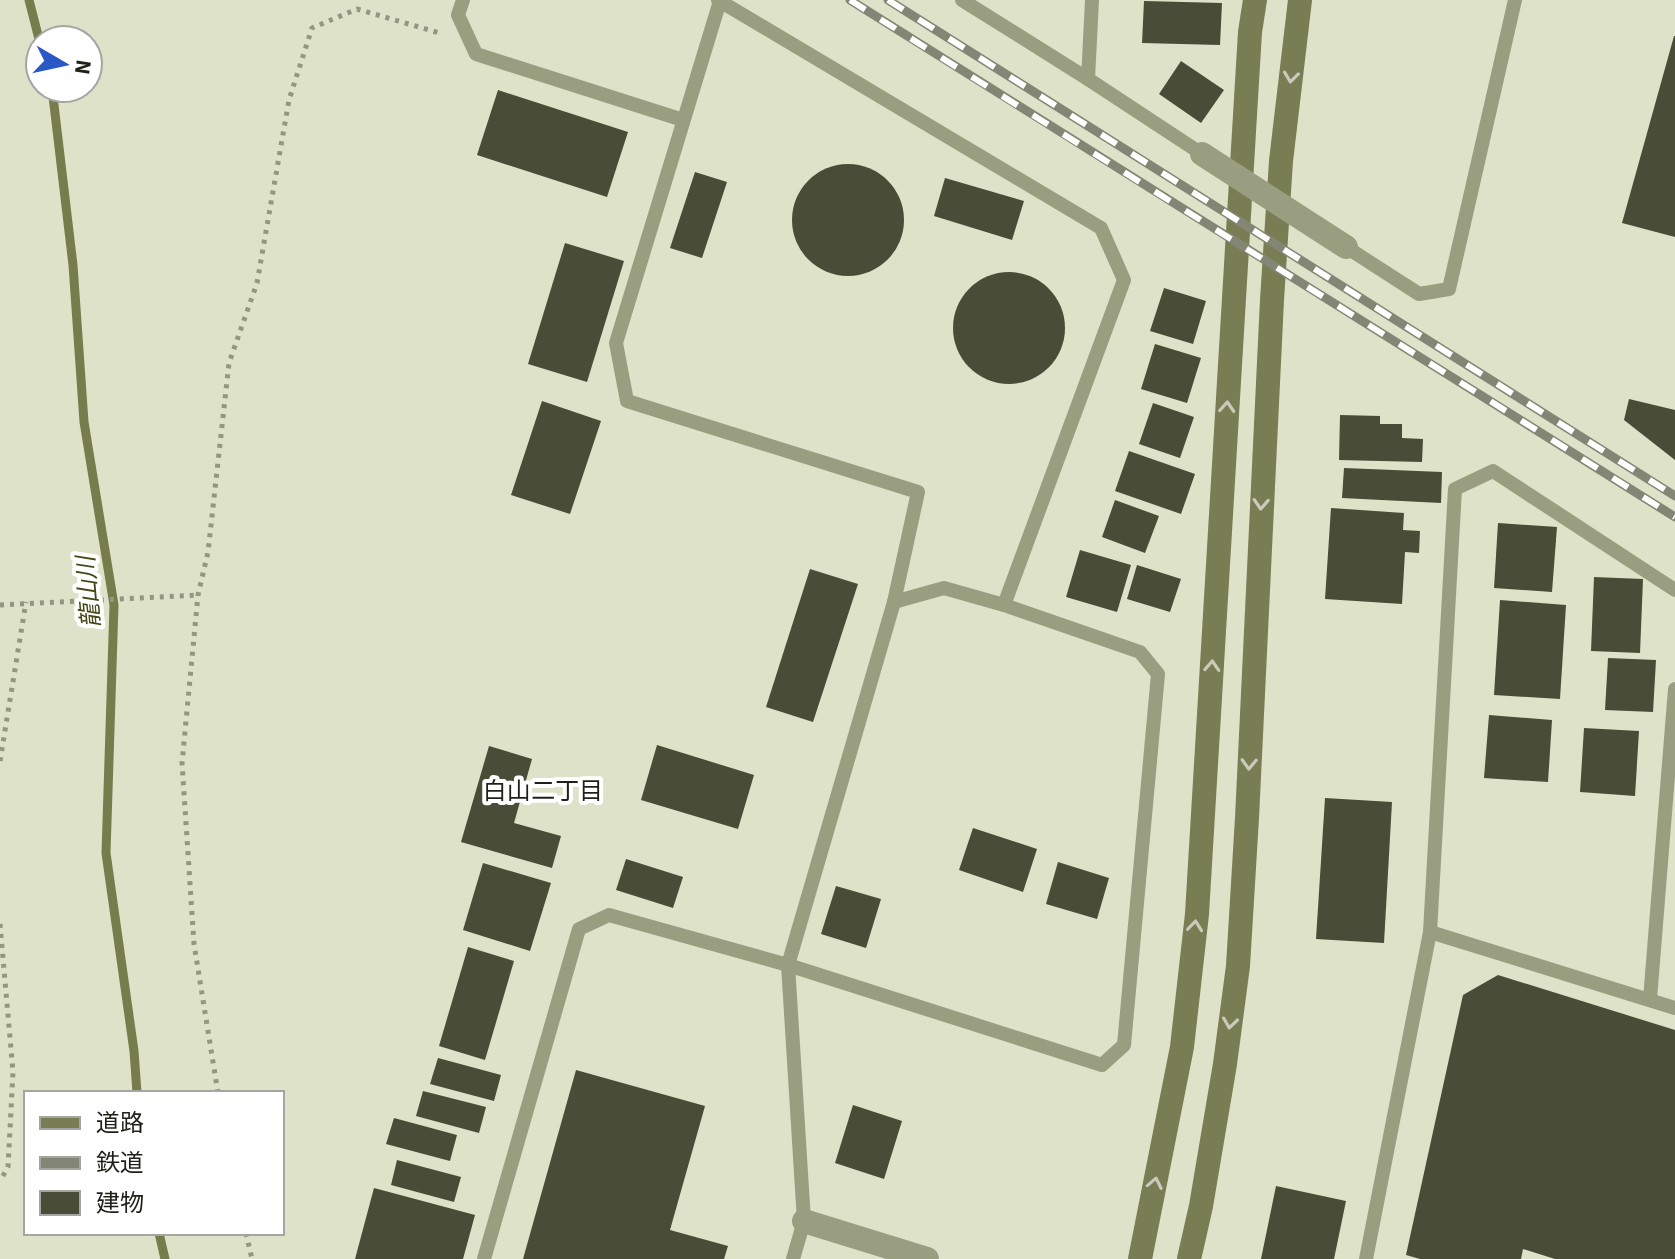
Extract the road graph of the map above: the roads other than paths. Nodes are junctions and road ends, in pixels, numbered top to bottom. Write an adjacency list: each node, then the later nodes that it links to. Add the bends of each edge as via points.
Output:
1 (463, 0): 9 (lane, via 458,15 476,54)
2 (962, 0): 8 (lane)
3 (1092, 0): 8 (lane)
4 (1255, 0): 24 (street, one-way to 4, via 1182,1047 1197,914)
5 (1300, 0): 25 (street, one-way to 25, via 1272,300 1238,966)
6 (1515, 0): 11 (lane, via 1449,289 1419,294)
7 (719, 1): 9 (lane); 14 (lane, via 1101,228 1124,280)
8 (1088, 79): 10 (lane)
9 (683, 120): 13 (lane, via 616,343 627,401 918,492)
10 (1202, 154): 11 (street, bridge)
11 (1346, 247)
12 (1675, 590): 16 (lane, via 1493,471 1455,489)
13 (894, 602): 14 (lane, via 944,588); 17 (lane)
14 (1004, 605): 17 (lane, via 1140,652 1158,674 1124,1045 1102,1065)
15 (1675, 689): 18 (lane)
16 (1430, 932): 18 (lane); 26 (lane)
17 (788, 965): 20 (lane); 21 (lane, via 609,915 579,929)
18 (1650, 999): 19 (lane)
19 (1675, 1008)
20 (804, 1221): 22 (lane); 23 (street)
21 (484, 1259)
22 (793, 1259)
23 (927, 1259)
24 (1140, 1259)
25 (1189, 1259)
26 (1366, 1259)

